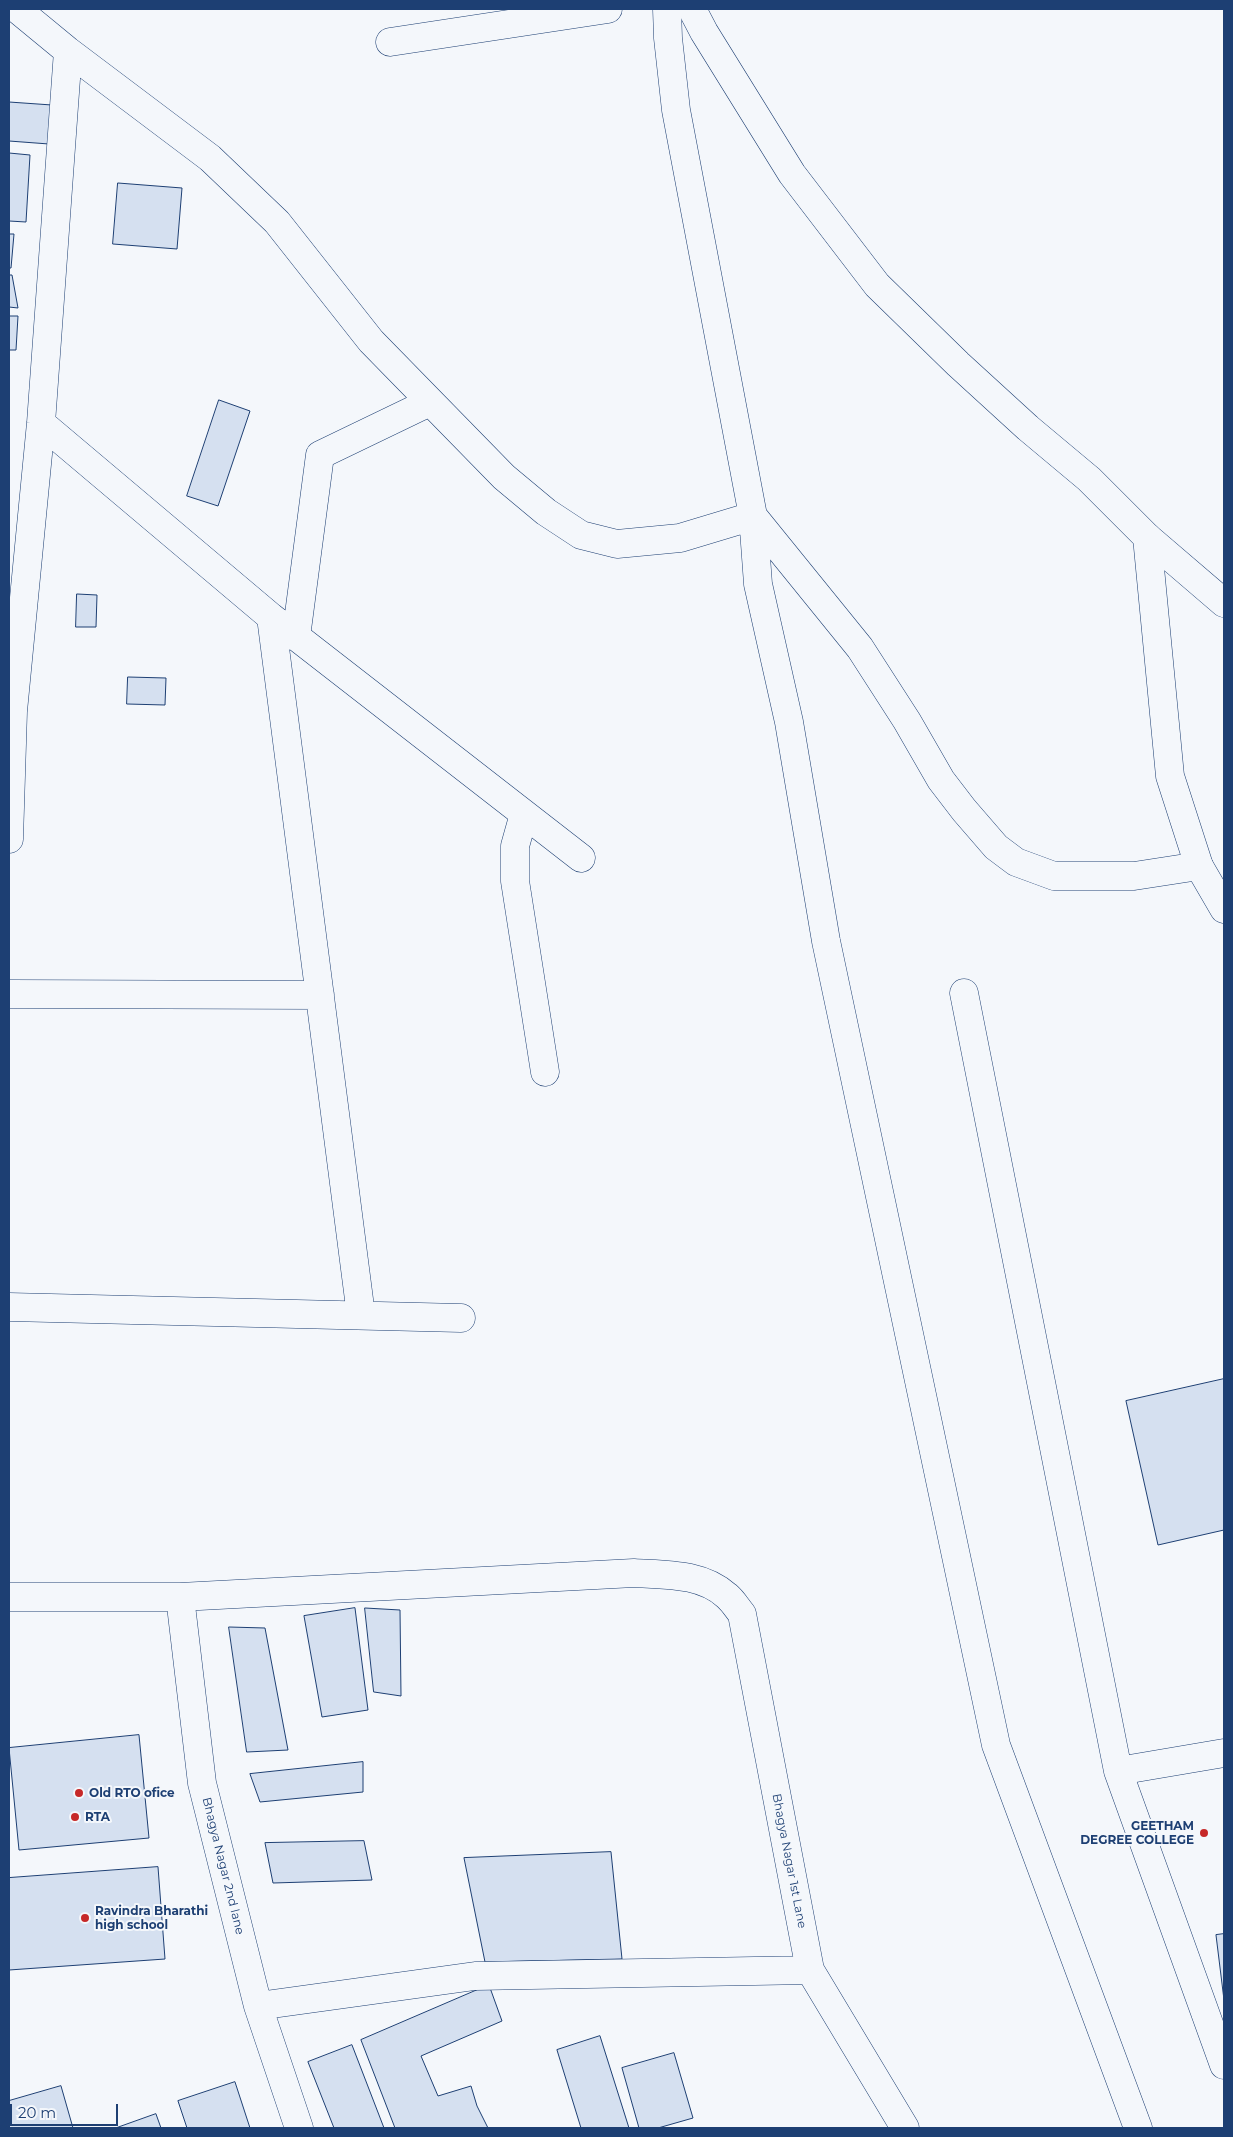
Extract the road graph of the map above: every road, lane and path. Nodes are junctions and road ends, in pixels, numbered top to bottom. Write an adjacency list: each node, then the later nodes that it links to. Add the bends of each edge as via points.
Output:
1 (17, 9): 6 (street)
2 (608, 9): 5 (street)
3 (667, 9): 9 (street, via 676,110)
4 (692, 9): 10 (street, via 792,174 877,285 958,364 1090,480)
5 (390, 42)
6 (68, 50): 7 (street, via 210,158 277,222 371,341); 8 (street)
7 (430, 402): 9 (street, via 504,477 546,512 581,535 617,544 680,538); 13 (street, via 320,455)
8 (41, 423): 12 (street); 14 (street)
9 (753, 516): 18 (street, via 860,648 941,780 996,847 1016,862 1054,876 1134,876); 36 (street, via 758,584 789,722 826,941 996,1745)
10 (1147, 538): 11 (street); 18 (street, via 1170,776)
11 (1224, 603)
12 (271, 617): 13 (street); 22 (street)
13 (296, 637): 15 (street)
14 (11, 711): 16 (street)
15 (524, 814): 17 (street); 23 (street, via 515,846 515,881)
16 (9, 839)
17 (581, 858)
18 (1200, 866): 19 (street)
19 (1224, 909)
20 (964, 993): 30 (street)
21 (9, 994): 22 (street)
22 (320, 995): 25 (street)
23 (545, 1072)
24 (9, 1307): 25 (street)
25 (361, 1315): 26 (street)
26 (461, 1318)
27 (9, 1597): 28 (street, Bhagya Nagar 1st Lane)
28 (180, 1597): 31 (street, Bhagya Nagar 1st Lane, via 634,1573 684,1576 710,1584 728,1596 742,1614); 32 (street, Bhagya Nagar 2nd lane, via 202,1783)
29 (1224, 1753): 30 (street)
30 (1118, 1771): 33 (street)
31 (810, 1970): 32 (street, via 475,1976); 35 (street, Bhagya Nagar 1st Lane)
32 (258, 2006): 34 (street, Bhagya Nagar 2nd lane)
33 (1224, 2066)
34 (299, 2128)
35 (905, 2128)
36 (1138, 2128)

